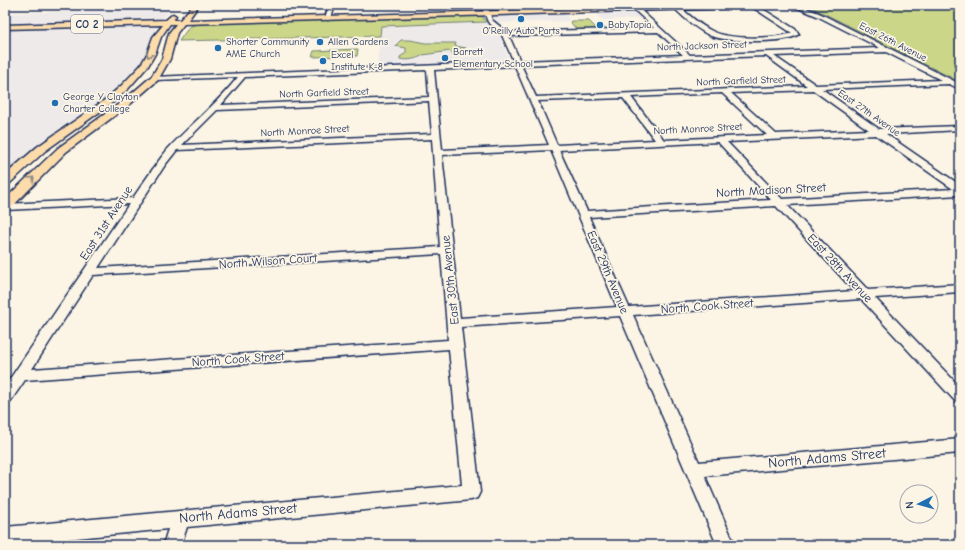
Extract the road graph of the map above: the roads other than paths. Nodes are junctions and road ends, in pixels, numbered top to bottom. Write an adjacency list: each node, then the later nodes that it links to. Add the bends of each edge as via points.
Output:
1 (197, 5): 12 (main road, via 195,15); 14 (main road)
2 (332, 5): 11 (street)
3 (666, 5): 7 (main road, CO 2)
4 (773, 5): 6 (main road, CO 2)
5 (794, 5): 21 (street, East 26th Avenue)
6 (752, 6): 8 (main road, CO 2); 8 (street, via 796,34 785,37 719,36 709,32)
7 (634, 7): 8 (main road, CO 2); 10 (main road, CO 2); 18 (street)
8 (677, 8)
9 (178, 9): 13 (main road)
10 (485, 9): 11 (main road, CO 2); 19 (street, East 29th Avenue, via 490,21)
11 (328, 16): 12 (main road, CO 2); 15 (main road, CO 2)
12 (203, 18): 14 (main road, CO 2)
13 (170, 20): 14 (main road, CO 2); 16 (main road, CO 2); 17 (main road, CO 2); 45 (main road, one-way to 45, via 157,37 146,63 125,88 41,149)
14 (182, 20): 15 (main road, CO 2); 20 (main road)
15 (211, 21): 20 (main road, via 186,26)
16 (5, 23)
17 (5, 27)
18 (660, 30): 19 (street); 23 (street)
19 (508, 34): 24 (street, East 29th Avenue)
20 (169, 44): 27 (main road, via 166,59)
21 (887, 50): 22 (street, North Jackson Street); 28 (street, East 26th Avenue)
22 (766, 54): 23 (street, North Jackson Street); 29 (street, East 27th Avenue)
23 (690, 57): 24 (street, North Jackson Street)
24 (517, 64): 25 (street, North Jackson Street); 34 (street, East 29th Avenue)
25 (430, 68): 26 (street, North Jackson Street); 33 (street, East 30th Avenue)
26 (244, 75): 27 (street, North Jackson Street); 35 (street, East 31st Avenue)
27 (155, 78): 49 (main road, one-way to 27, via 62,150 126,103)
28 (950, 82): 29 (street, North Garfield Street); 30 (street, East 26th Avenue)
29 (814, 88): 31 (street, North Garfield Street); 37 (street, East 27th Avenue)
30 (960, 88)
31 (724, 91): 32 (street, North Garfield Street); 39 (street)
32 (625, 95): 34 (street, North Garfield Street); 41 (street)
33 (433, 99): 35 (street, North Garfield Street); 38 (street, East 30th Avenue)
34 (533, 99): 42 (street, East 29th Avenue)
35 (217, 108): 43 (street, East 31st Avenue)
36 (960, 128): 37 (street, North Monroe Street)
37 (877, 132): 39 (street, North Monroe Street); 46 (street, East 27th Avenue)
38 (436, 136): 43 (street, North Monroe Street); 44 (street, East 30th Avenue)
39 (774, 136): 40 (street, North Monroe Street)
40 (720, 139): 41 (street, North Monroe Street); 48 (street, East 28th Avenue)
41 (661, 142): 42 (street, North Monroe Street)
42 (554, 147): 44 (street, North Monroe Street); 50 (street, East 29th Avenue)
43 (174, 148): 47 (street, East 31st Avenue)
44 (438, 153): 51 (street, East 30th Avenue)
45 (5, 181)
46 (960, 191): 48 (street, North Madison Street)
47 (135, 201): 49 (street); 52 (street, East 31st Avenue)
48 (779, 202): 50 (street, North Madison Street); 54 (street, East 28th Avenue)
49 (5, 207)
50 (583, 214): 55 (street, East 29th Avenue)
51 (446, 250): 52 (street, North Wilson Court); 56 (street, East 30th Avenue)
52 (90, 272): 58 (street, East 31st Avenue)
53 (960, 288): 54 (street, North Cook Street)
54 (864, 295): 55 (street, North Cook Street); 59 (street, East 28th Avenue)
55 (625, 312): 56 (street, North Cook Street); 62 (street, East 29th Avenue)
56 (454, 323): 57 (street, East 30th Avenue)
57 (456, 344): 58 (street, North Cook Street); 63 (street, East 30th Avenue)
58 (21, 375): 60 (street, East 31st Avenue)
59 (960, 397)
60 (5, 398)
61 (960, 446): 62 (street, North Adams Street)
62 (694, 470): 67 (street, East 29th Avenue)
63 (471, 492): 64 (street, North Adams Street)
64 (180, 519): 65 (street, North Adams Street); 66 (street)
65 (5, 536)
66 (172, 545)
67 (726, 545)

